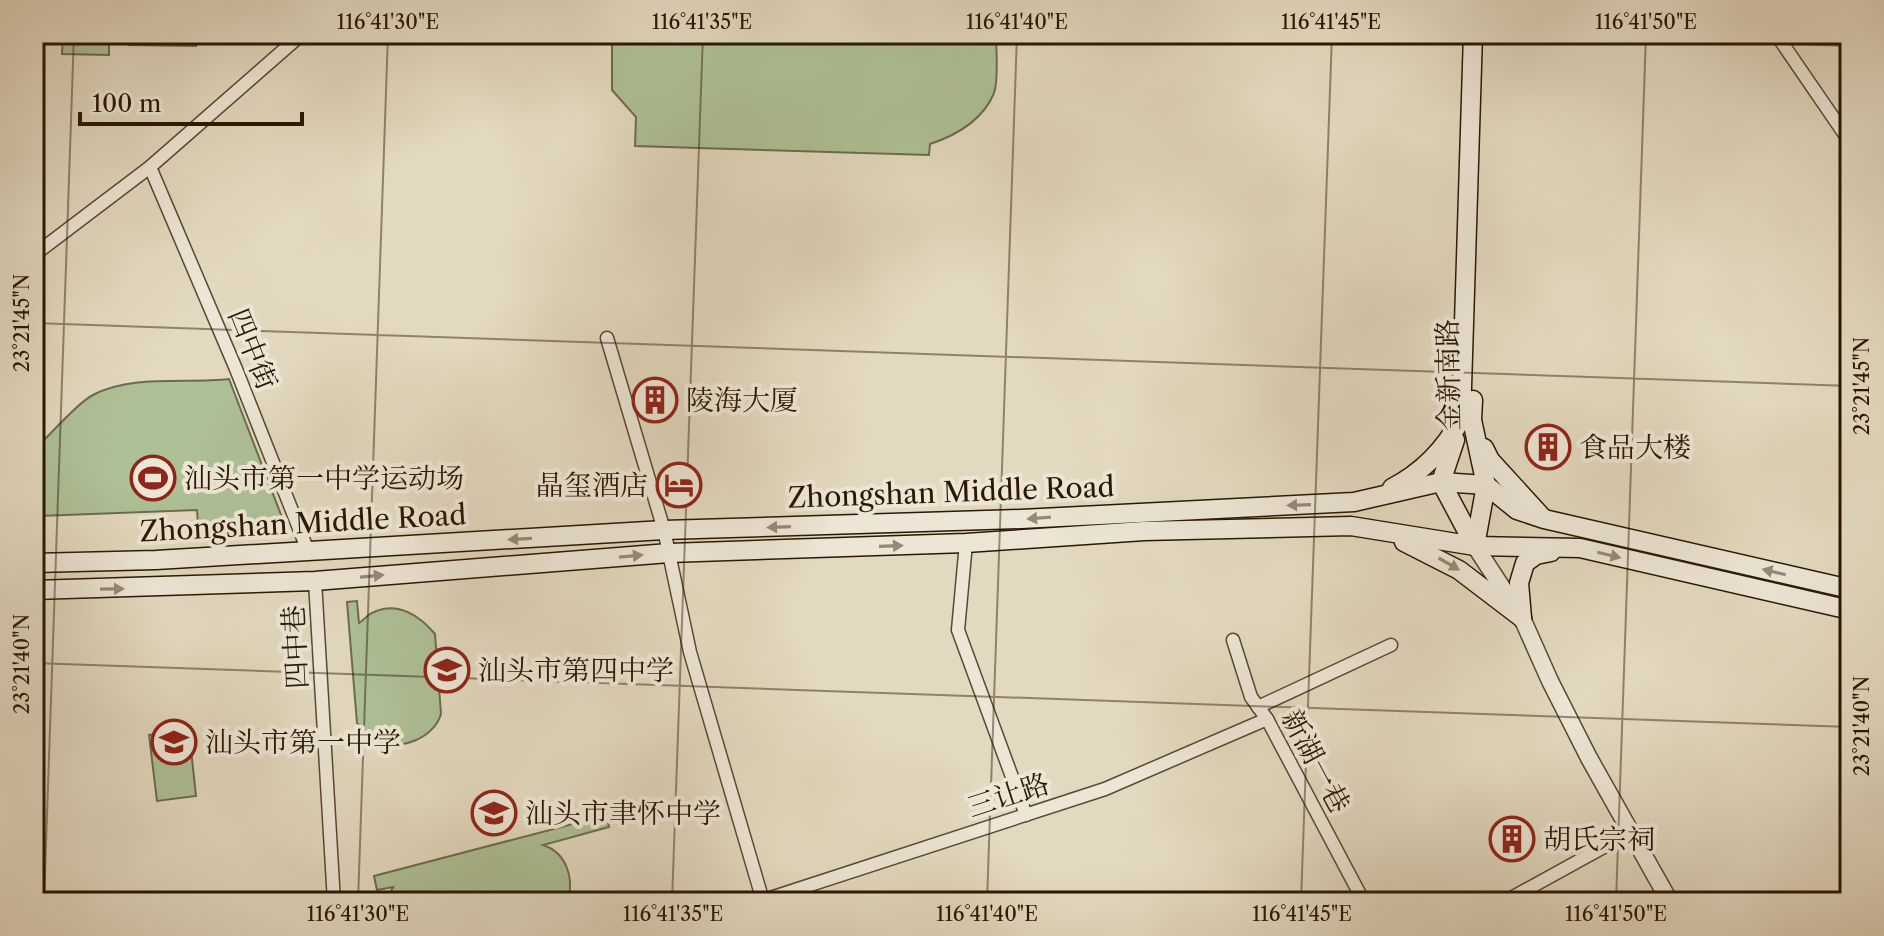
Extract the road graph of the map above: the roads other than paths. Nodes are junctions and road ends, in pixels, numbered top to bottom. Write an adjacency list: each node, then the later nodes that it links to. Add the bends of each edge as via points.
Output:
1 (302, 34): 6 (street)
2 (1473, 34): 9 (main road, 金新南路)
3 (1483, 34): 9 (main road, 金新南路)
4 (1776, 34): 5 (street)
5 (1850, 142)
6 (150, 167): 7 (street); 19 (street, 四中街)
7 (34, 255)
8 (607, 338): 15 (street)
9 (1467, 420): 10 (main road); 11 (main road, 金新南路); 12 (main road, 金新南路, via 1408,480); 13 (main road, via 1490,460)
10 (1441, 482): 11 (main road, Zhongshan Middle Road); 12 (main road, Zhongshan Middle Road); 17 (main road)
11 (1486, 485): 13 (main road, via 1517,510); 17 (main road, 金新南路)
12 (1354, 502): 15 (main road, Zhongshan Middle Road, one-way to 15)
13 (1544, 519): 23 (main road, one-way to 13)
14 (1351, 526): 16 (main road, Zhongshan Middle Road, via 1144,531); 17 (main road, Zhongshan Middle Road); 26 (main road, one-way to 26, via 1387,534 1433,555)
15 (664, 530): 19 (main road, Zhongshan Middle Road, one-way to 19); 20 (street)
16 (966, 543): 20 (main road, Zhongshan Middle Road, one-way to 16); 31 (street, via 958,630)
17 (1475, 546): 18 (main road, Zhongshan Middle Road); 26 (street)
18 (1580, 548): 25 (main road, Zhongshan Middle Road, one-way to 25); 26 (main road, via 1536,555 1525,563 1519,583)
19 (308, 551): 21 (main road, Zhongshan Middle Road)
20 (669, 553): 22 (main road, Zhongshan Middle Road, one-way to 20); 33 (street, via 690,652)
21 (34, 563)
22 (315, 581): 24 (main road, Zhongshan Middle Road, one-way to 22); 34 (street, 四中巷)
23 (1850, 589)
24 (34, 590)
25 (1850, 610)
26 (1522, 618): 32 (street)
27 (1233, 640): 29 (street, 新湖一巷)
28 (1391, 645): 29 (street)
29 (1258, 707): 30 (street, 新湖一巷)
30 (1267, 719): 31 (street, 三让路, via 1105,789); 35 (street, 新湖一巷)
31 (1026, 815): 33 (street, 三让路)
32 (1631, 832): 36 (street); 37 (street)
33 (760, 901)
34 (334, 902)
35 (1364, 902)
36 (1504, 902)
37 (1670, 902)

